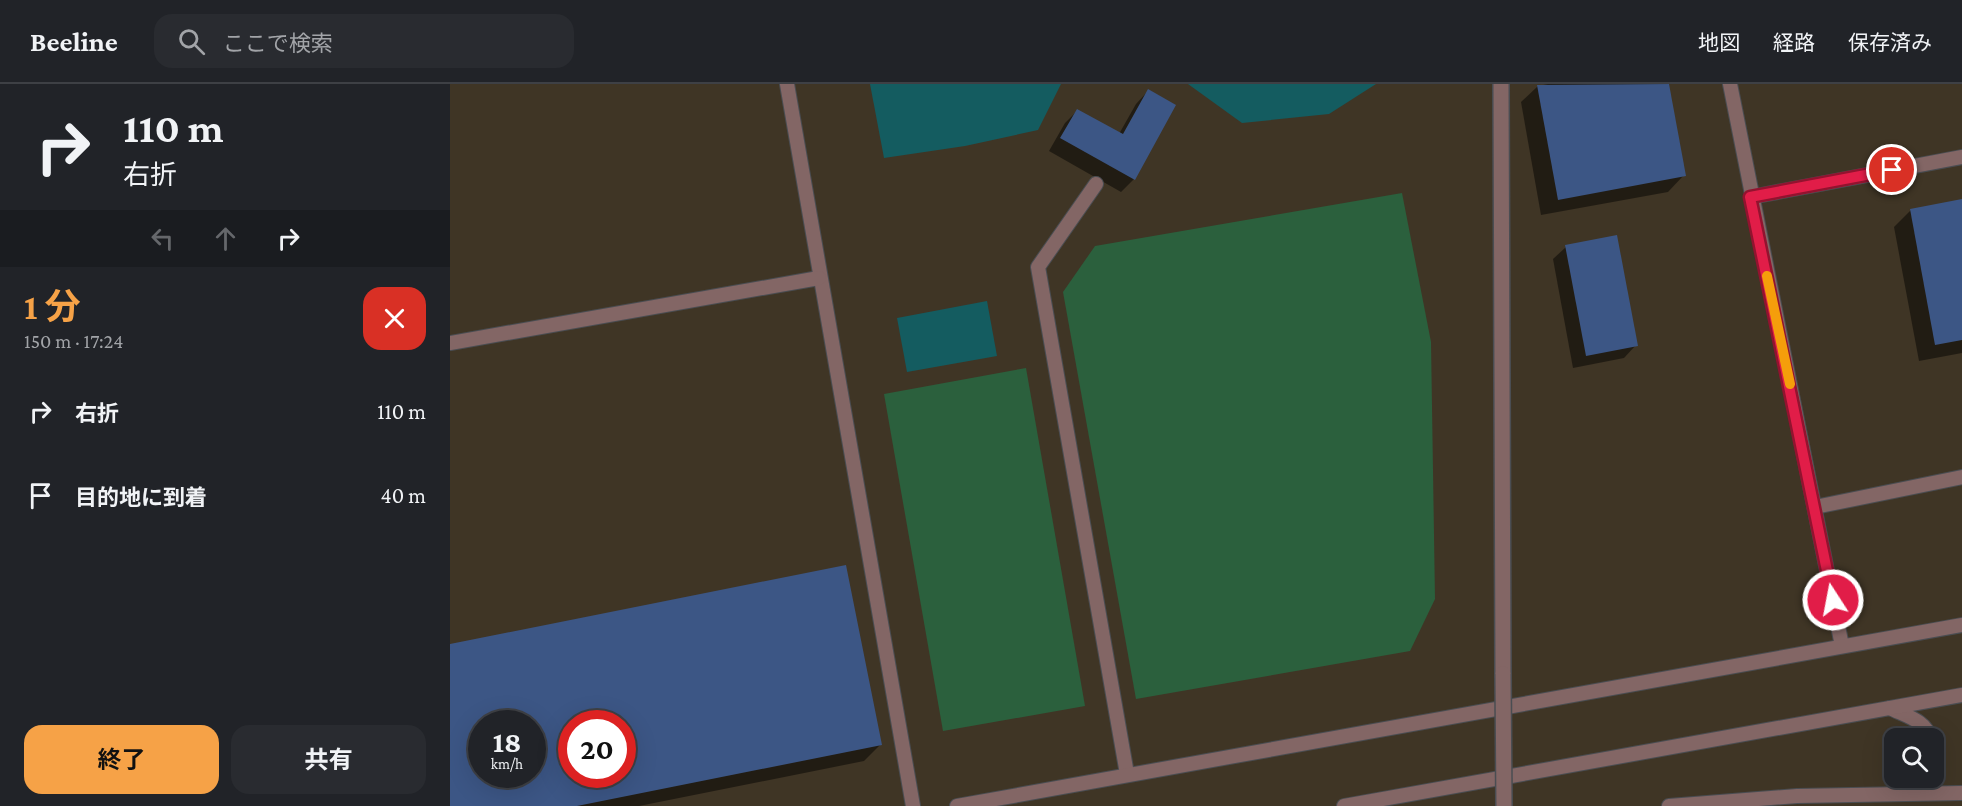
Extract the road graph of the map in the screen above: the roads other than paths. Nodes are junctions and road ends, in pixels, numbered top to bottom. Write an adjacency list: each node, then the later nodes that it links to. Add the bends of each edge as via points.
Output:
1 (787, 84): 7 (lane)
2 (1501, 84): 23 (street, bridge)
3 (1730, 84): 6 (lane)
4 (1962, 157): 6 (lane)
5 (1096, 184): 16 (lane, via 1038,267)
6 (1750, 197): 10 (lane)
7 (819, 278): 8 (lane); 20 (lane)
8 (450, 343)
9 (1962, 477): 10 (lane)
10 (1815, 507): 12 (lane)
11 (1962, 625): 12 (lane)
12 (1842, 646): 16 (lane)
13 (1962, 695): 14 (lane)
14 (1890, 708): 15 (lane); 22 (lane)
15 (1925, 728)
16 (1127, 774): 21 (lane)
17 (1904, 788): 18 (lane)
18 (1898, 792): 19 (lane); 24 (lane)
19 (1962, 793)
20 (913, 806)
21 (957, 806)
22 (1344, 806)
23 (1504, 806)
24 (1669, 806)

